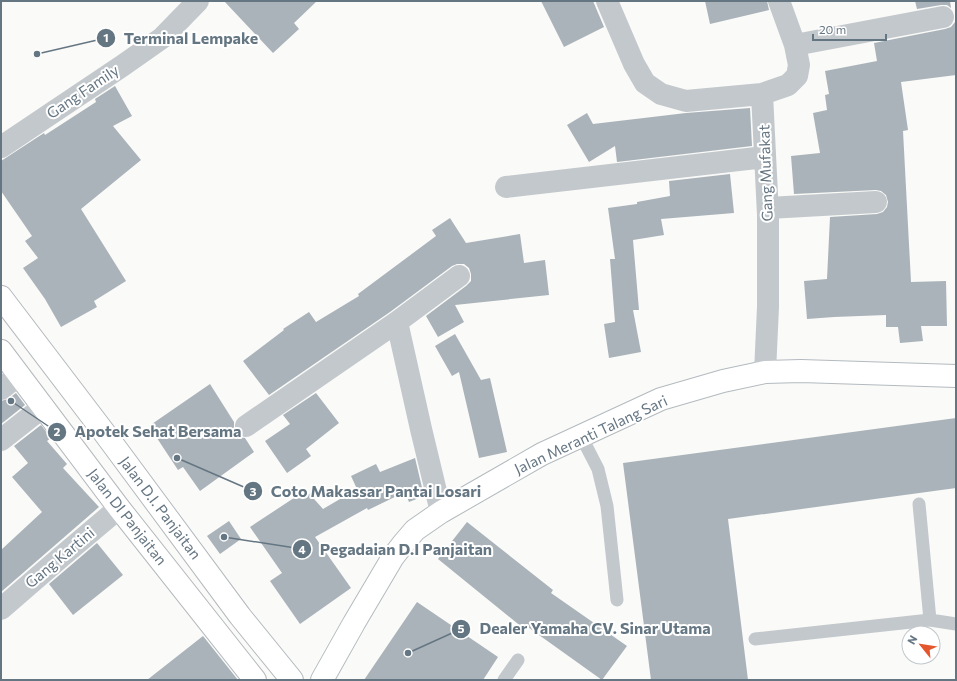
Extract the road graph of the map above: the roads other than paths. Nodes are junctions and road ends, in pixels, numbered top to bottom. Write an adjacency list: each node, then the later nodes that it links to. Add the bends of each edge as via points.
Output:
1 (198, 1): 7 (street, Gang Family, via 162,38)
2 (607, 1): 6 (street, via 645,83 661,94 686,101)
3 (778, 1): 5 (street)
4 (943, 17): 5 (street)
5 (795, 45): 6 (street, via 799,65 797,76 788,85)
6 (762, 94): 8 (street, Gang Mufakat)
7 (1, 147)
8 (765, 157): 9 (street); 11 (street, Gang Mufakat)
9 (506, 187)
10 (876, 202): 11 (street)
11 (768, 208): 16 (street, Gang Mufakat)
12 (459, 276): 14 (street)
13 (4, 308): 34 (main road, Jalan D.I. Panjaitan, via 104,431 240,616)
14 (397, 322): 21 (street); 26 (street)
15 (1, 351): 17 (main road, Jalan DI Panjaitan)
16 (765, 372): 18 (main road, Jalan Meranti Talang Sari); 22 (main road, Jalan Meranti Talang Sari, via 661,399)
17 (19, 375): 19 (street); 20 (main road, Jalan DI Panjaitan)
18 (956, 376)
19 (1, 389)
20 (43, 407): 23 (street); 25 (main road, Jalan DI Panjaitan)
21 (246, 426)
22 (581, 436): 26 (main road, Jalan Meranti Talang Sari, via 542,454); 27 (lane, via 598,469 607,506)
23 (1, 440)
24 (919, 504): 29 (lane)
25 (119, 508): 28 (street, Gang Kartini); 33 (main road, Jalan DI Panjaitan)
26 (441, 512): 35 (main road, Jalan Meranti Talang Sari, via 416,530 393,557)
27 (617, 600)
28 (1, 609)
29 (930, 620): 30 (lane); 31 (lane)
30 (956, 624)
31 (755, 639)
32 (518, 660): 36 (lane)
33 (255, 680)
34 (292, 680)
35 (322, 680)
36 (504, 680)

